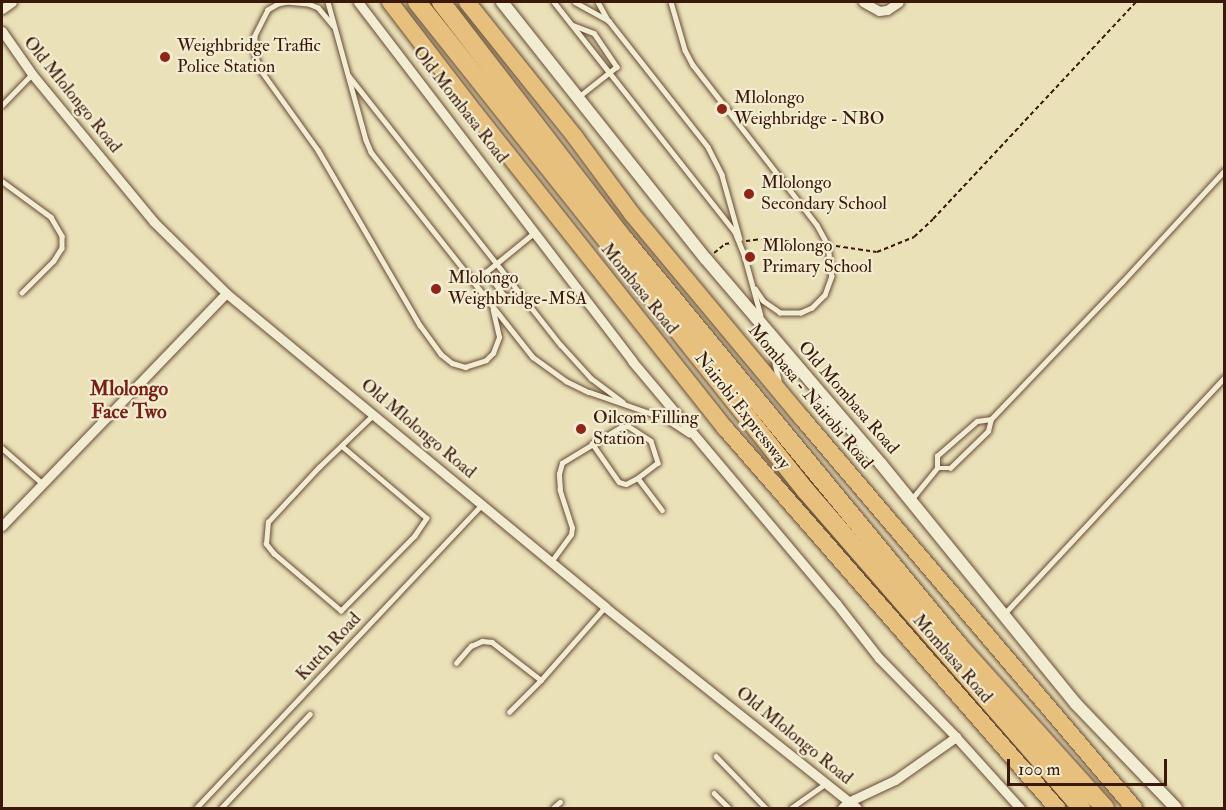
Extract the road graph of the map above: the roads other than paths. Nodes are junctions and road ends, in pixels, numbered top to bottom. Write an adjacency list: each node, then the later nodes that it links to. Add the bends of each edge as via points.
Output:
1 (12, 2): 15 (street)
2 (328, 2): 19 (lane)
3 (358, 2): 27 (street, Old Mombasa Road)
4 (390, 2): 73 (highway, Mombasa Road, via 725,428)
5 (417, 2): 74 (highway, Nairobi Expressway, via 806,490)
6 (441, 2): 75 (highway, Nairobi Expressway, via 623,238 855,520 960,647)
7 (467, 2): 39 (highway, Mombasa - Nairobi Road, via 632,214)
8 (502, 2): 23 (street, Old Mombasa Road)
9 (554, 2): 17 (lane)
10 (576, 2): 16 (lane)
11 (598, 2): 16 (lane)
12 (671, 2): 30 (lane, via 693,65 817,225 828,245 832,276 825,295 812,308 801,313 780,312 763,301)
13 (863, 2): 14 (street, via 879,11)
14 (899, 2)
15 (2, 9)
16 (609, 21): 28 (lane, via 708,147 722,175)
17 (573, 25): 20 (lane); 20 (lane, via 594,33 617,67)
18 (2, 31): 21 (street, Old Mlolongo Road)
19 (338, 34): 22 (lane); 34 (lane, via 318,8 297,2 278,4 268,10 255,36 260,69 318,150 420,325 452,363 465,367 486,360 493,353 499,337)
20 (610, 73): 23 (lane); 28 (lane)
21 (32, 74): 24 (lane); 32 (street, Old Mlolongo Road, via 154,222)
22 (348, 75): 29 (lane); 34 (lane, via 371,152)
23 (577, 99): 35 (street, Old Mombasa Road)
24 (2, 105)
25 (1224, 171): 40 (lane)
26 (2, 181): 31 (lane, via 51,217 62,236 62,248 54,261)
27 (535, 232): 29 (lane); 41 (street, Old Mombasa Road, via 632,361)
28 (740, 242): 30 (lane)
29 (496, 262): 33 (lane); 33 (lane, via 486,272 504,296)
30 (751, 281): 35 (lane)
31 (22, 293)
32 (226, 293): 38 (street, Old Mlolongo Road); 47 (street)
33 (525, 299): 37 (lane, via 577,365)
34 (490, 304): 37 (lane, via 533,357 548,369 589,392)
35 (767, 332): 39 (lane, via 785,398); 48 (street, Old Mombasa Road)
36 (1224, 378): 54 (lane)
37 (627, 405): 41 (lane, via 664,418)
38 (374, 414): 43 (lane); 49 (street, Old Mlolongo Road)
39 (802, 418): 76 (highway, Mombasa - Nairobi Road)
40 (991, 419): 45 (lane, via 988,431 950,468); 45 (lane, via 977,421 937,456)
41 (696, 438): 59 (street, Old Mombasa Road, via 879,658)
42 (592, 443): 46 (lane, via 619,482 626,484); 46 (lane, via 625,426 649,439 658,463); 52 (lane, via 560,468 560,490 572,528)
43 (342, 446): 43 (lane, via 268,522 266,544 341,611 428,518)
44 (2, 448): 47 (lane)
45 (937, 468): 48 (lane)
46 (638, 478): 50 (lane)
47 (42, 483): 51 (street)
48 (910, 500): 54 (street, Old Mombasa Road)
49 (483, 505): 52 (street, Old Mlolongo Road); 65 (lane, Kutch Road)
50 (662, 510)
51 (2, 526)
52 (551, 562): 53 (street, Old Mlolongo Road)
53 (604, 607): 56 (lane); 61 (street, Old Mlolongo Road)
54 (1004, 614): 77 (street, Old Mombasa Road, via 1076,704)
55 (456, 663): 56 (lane, via 471,646 492,642)
56 (541, 680): 57 (lane)
57 (509, 712)
58 (310, 714): 66 (lane)
59 (956, 737): 64 (street, via 895,780); 72 (street, Old Mombasa Road)
60 (717, 756): 69 (lane)
61 (825, 784): 64 (street, Old Mlolongo Road); 70 (lane)
62 (714, 793): 68 (lane)
63 (560, 802): 67 (lane)
64 (845, 805): 71 (street, Old Mlolongo Road)
65 (196, 808)
66 (221, 808)
67 (553, 808)
68 (729, 808)
69 (766, 808)
70 (791, 808)
71 (857, 808)
72 (1020, 808)
73 (1058, 808)
74 (1082, 808)
75 (1105, 808)
76 (1134, 808)
77 (1176, 808)

